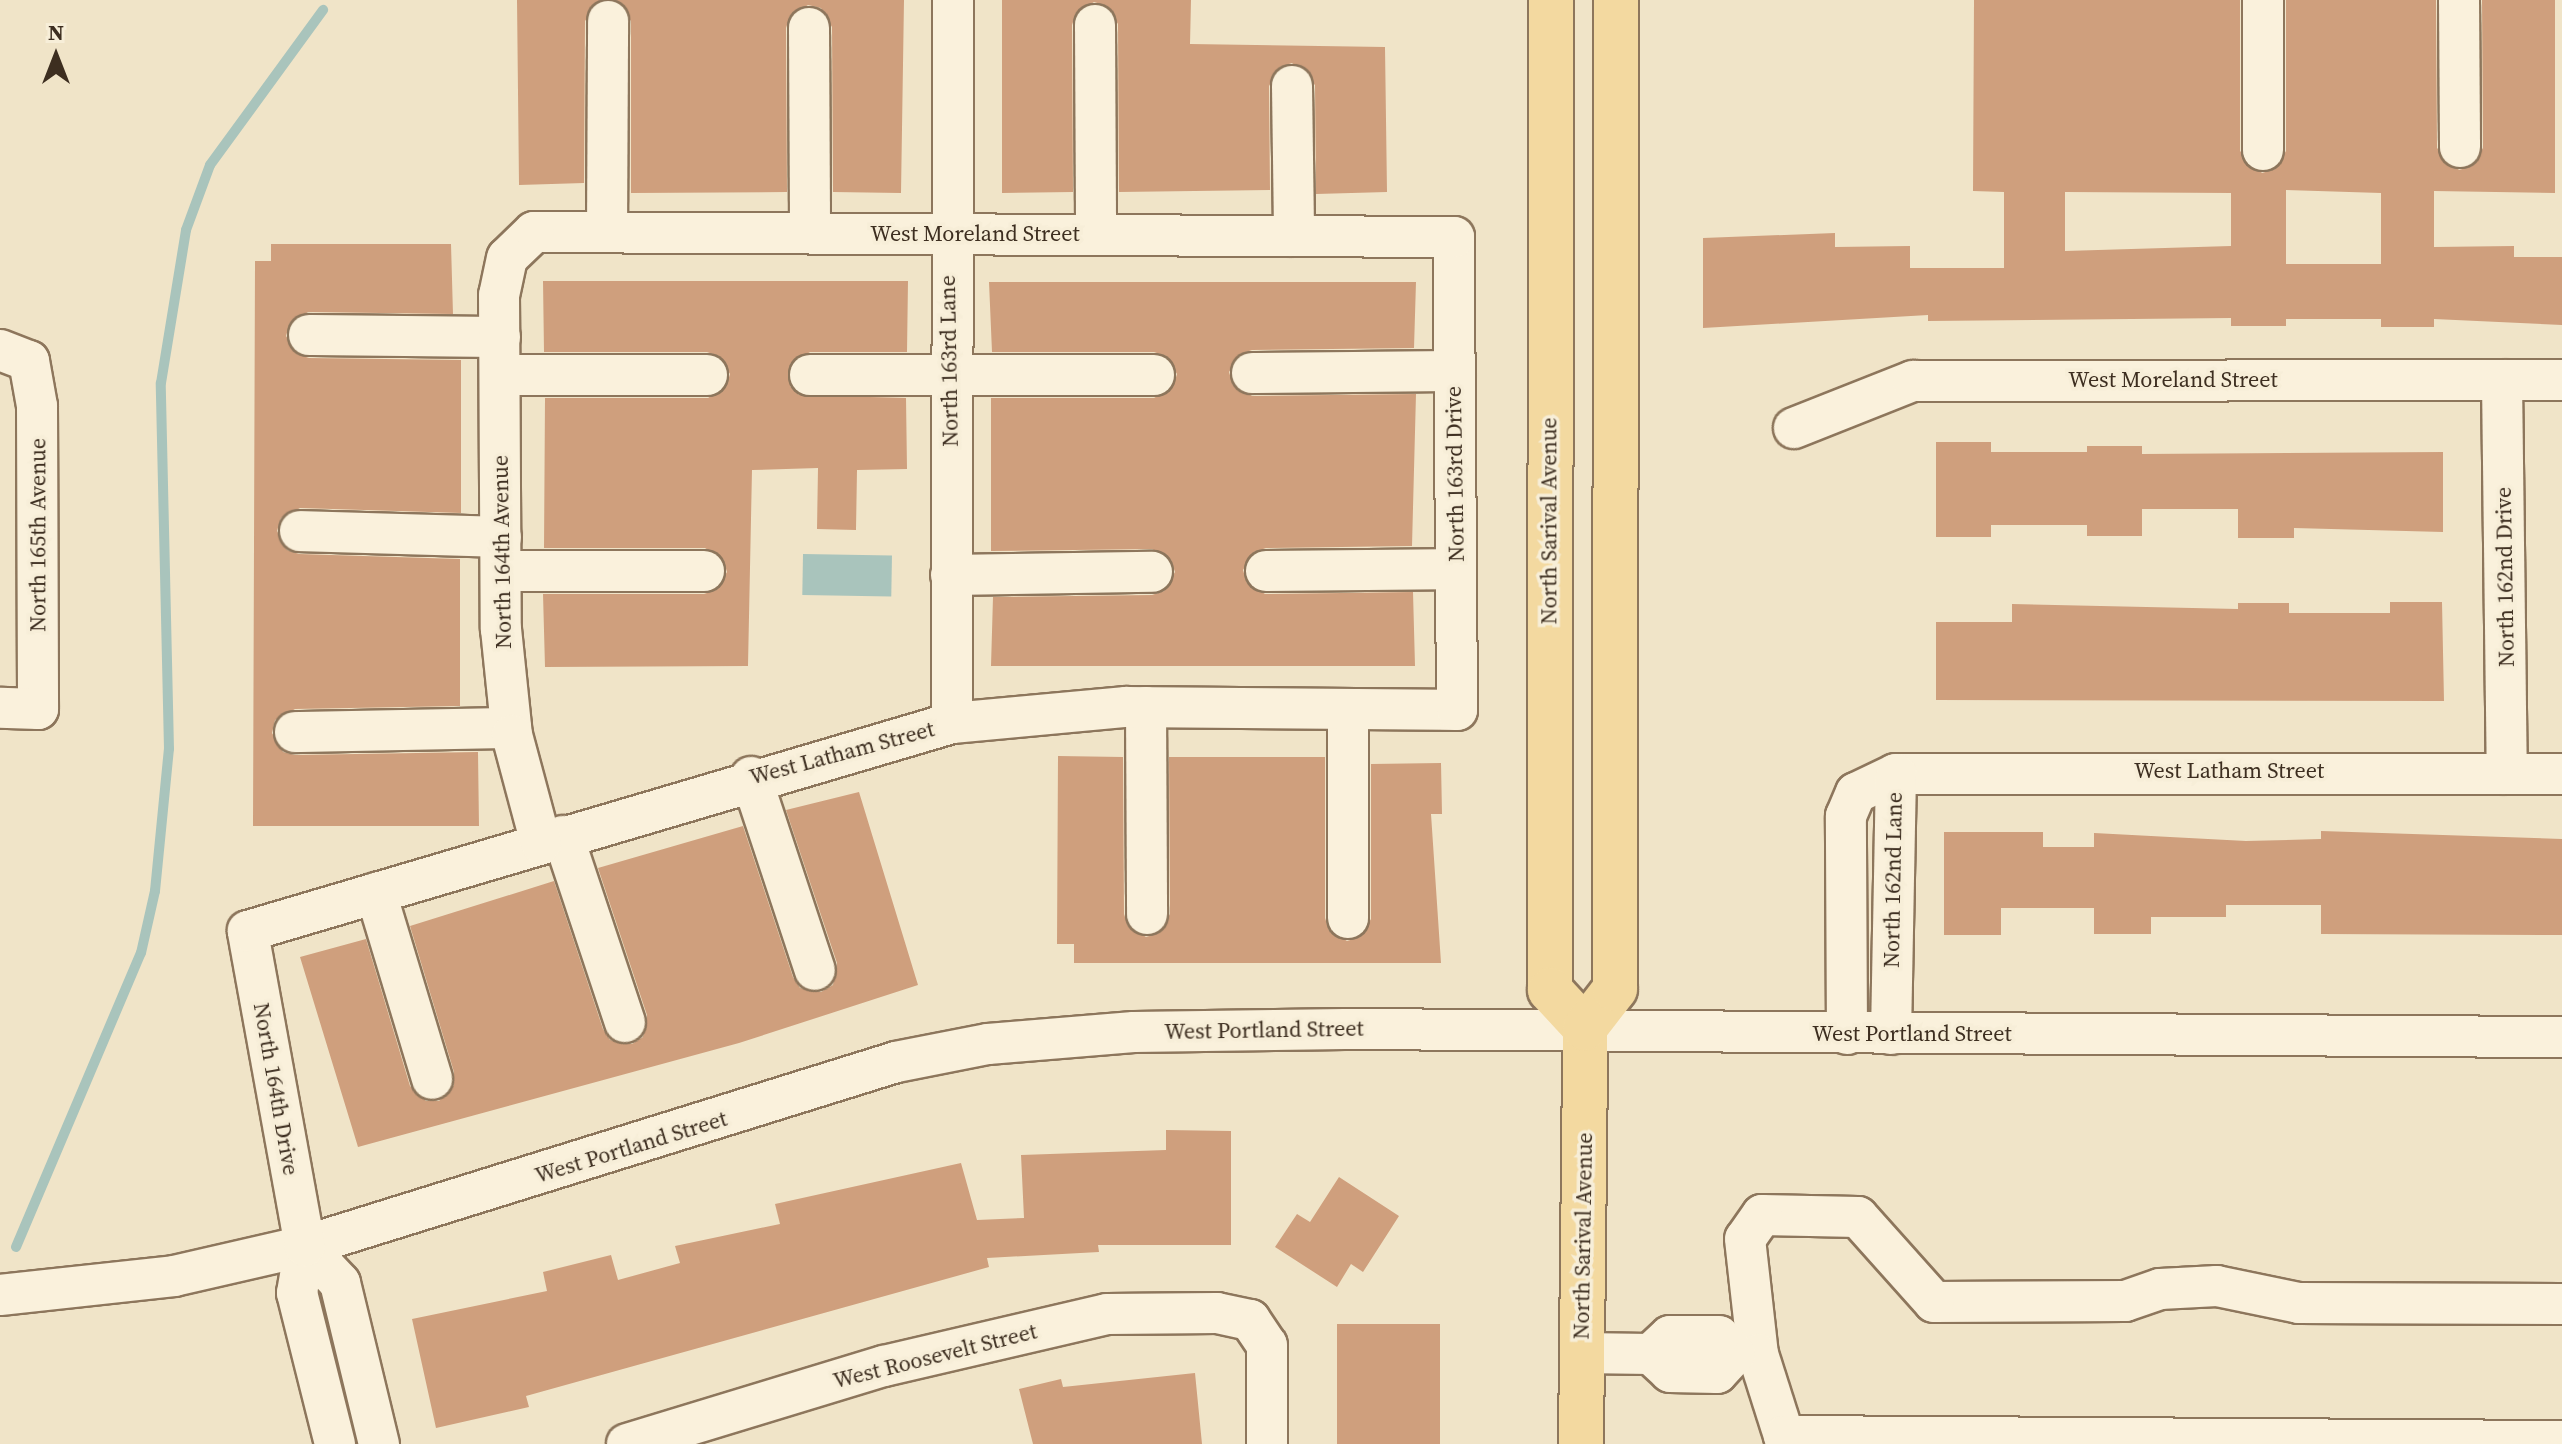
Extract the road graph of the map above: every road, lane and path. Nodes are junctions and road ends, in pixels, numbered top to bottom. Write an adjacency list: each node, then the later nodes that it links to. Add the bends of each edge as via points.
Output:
1 (953, 0): 15 (street, North 163rd Lane)
2 (1551, 0): 58 (main road, North Sarival Avenue, via 1550,990)
3 (1586, 0): 23 (main road, via 1589,210)
4 (1616, 0): 23 (main road)
5 (2263, 0): 12 (street)
6 (2459, 0): 11 (street)
7 (608, 21): 13 (street)
8 (1095, 25): 16 (street)
9 (809, 28): 14 (street)
10 (1292, 86): 17 (street)
11 (2460, 147)
12 (2263, 150)
13 (607, 232): 14 (street, West Moreland Street); 19 (street, West Moreland Street, via 534,232)
14 (810, 233): 15 (street, West Moreland Street)
15 (948, 234): 16 (street, West Moreland Street); 29 (street, North 163rd Lane)
16 (1096, 235): 17 (street, West Moreland Street)
17 (1294, 236): 18 (street, West Moreland Street)
18 (1454, 237): 24 (street, North 163rd Drive)
19 (507, 258): 22 (street, North 164th Avenue)
20 (309, 335): 22 (street)
21 (14, 356): 41 (street, North 165th Avenue, via 37,406)
22 (500, 356): 26 (street); 34 (street, North 164th Avenue)
23 (1615, 361): 58 (main road, via 1615,989)
24 (1455, 371): 25 (street); 35 (street, North 163rd Drive)
25 (1252, 373)
26 (707, 375)
27 (810, 375): 29 (street)
28 (1154, 375): 29 (street)
29 (950, 376): 39 (street, North 163rd Lane)
30 (2502, 380): 31 (street, West Moreland Street); 32 (street, West Moreland Street, via 1913,381); 48 (street, North 162nd Drive)
31 (2562, 380)
32 (1794, 428)
33 (300, 531): 34 (street)
34 (501, 554): 36 (street); 45 (street, North 164th Avenue)
35 (1456, 569): 37 (street); 43 (street, North 163rd Drive)
36 (704, 571)
37 (1266, 571)
38 (1152, 572): 39 (street)
39 (951, 575): 44 (street, North 163rd Lane)
40 (1146, 707): 42 (street, West Latham Street); 44 (street, West Latham Street); 53 (street)
41 (19, 708)
42 (1348, 709): 43 (street, West Latham Street); 54 (street)
43 (1457, 710)
44 (952, 723): 50 (street, West Latham Street)
45 (511, 728): 46 (street); 51 (street, North 164th Avenue)
46 (295, 732)
47 (1896, 774): 48 (street, West Latham Street); 59 (street, North 162nd Lane, via 1856,793 1846,816); 60 (street, North 162nd Lane)
48 (2507, 774): 49 (street, West Latham Street)
49 (2562, 774)
50 (751, 777): 51 (street, West Latham Street); 56 (street)
51 (552, 839): 52 (street, West Latham Street); 57 (street, North 164th Avenue)
52 (376, 893): 55 (street, West Latham Street); 62 (street)
53 (1147, 914)
54 (1348, 918)
55 (248, 931): 63 (street, North 164th Drive)
56 (815, 970)
57 (625, 1022)
58 (1585, 1028): 59 (street, West Portland Street); 63 (street, West Portland Street, via 1134,1032 988,1044 896,1062); 66 (main road, North Sarival Avenue)
59 (1847, 1034): 60 (street, West Portland Street)
60 (1891, 1034): 61 (street, West Portland Street)
61 (2562, 1037)
62 (432, 1079)
63 (305, 1246): 64 (street, West Portland Street, via 174,1276); 69 (street, North 164th Drive, via 297,1293); 70 (street, via 340,1283)
64 (0, 1295)
65 (2562, 1304): 67 (street, via 2299,1303 2217,1286 2160,1289 2125,1301 1934,1302 1858,1217 1799,1212 1762,1215 1745,1239)
66 (1581, 1353): 67 (street, via 1651,1354 1670,1372 1717,1373); 73 (main road, North Sarival Avenue)
67 (1747, 1354): 68 (street, via 1784,1436)
68 (2562, 1441)
69 (335, 1444)
70 (379, 1444)
71 (627, 1444): 72 (street, West Roosevelt Street, via 884,1366 1107,1314 1217,1313 1250,1320 1267,1345)
72 (1267, 1444)
73 (1581, 1444)

